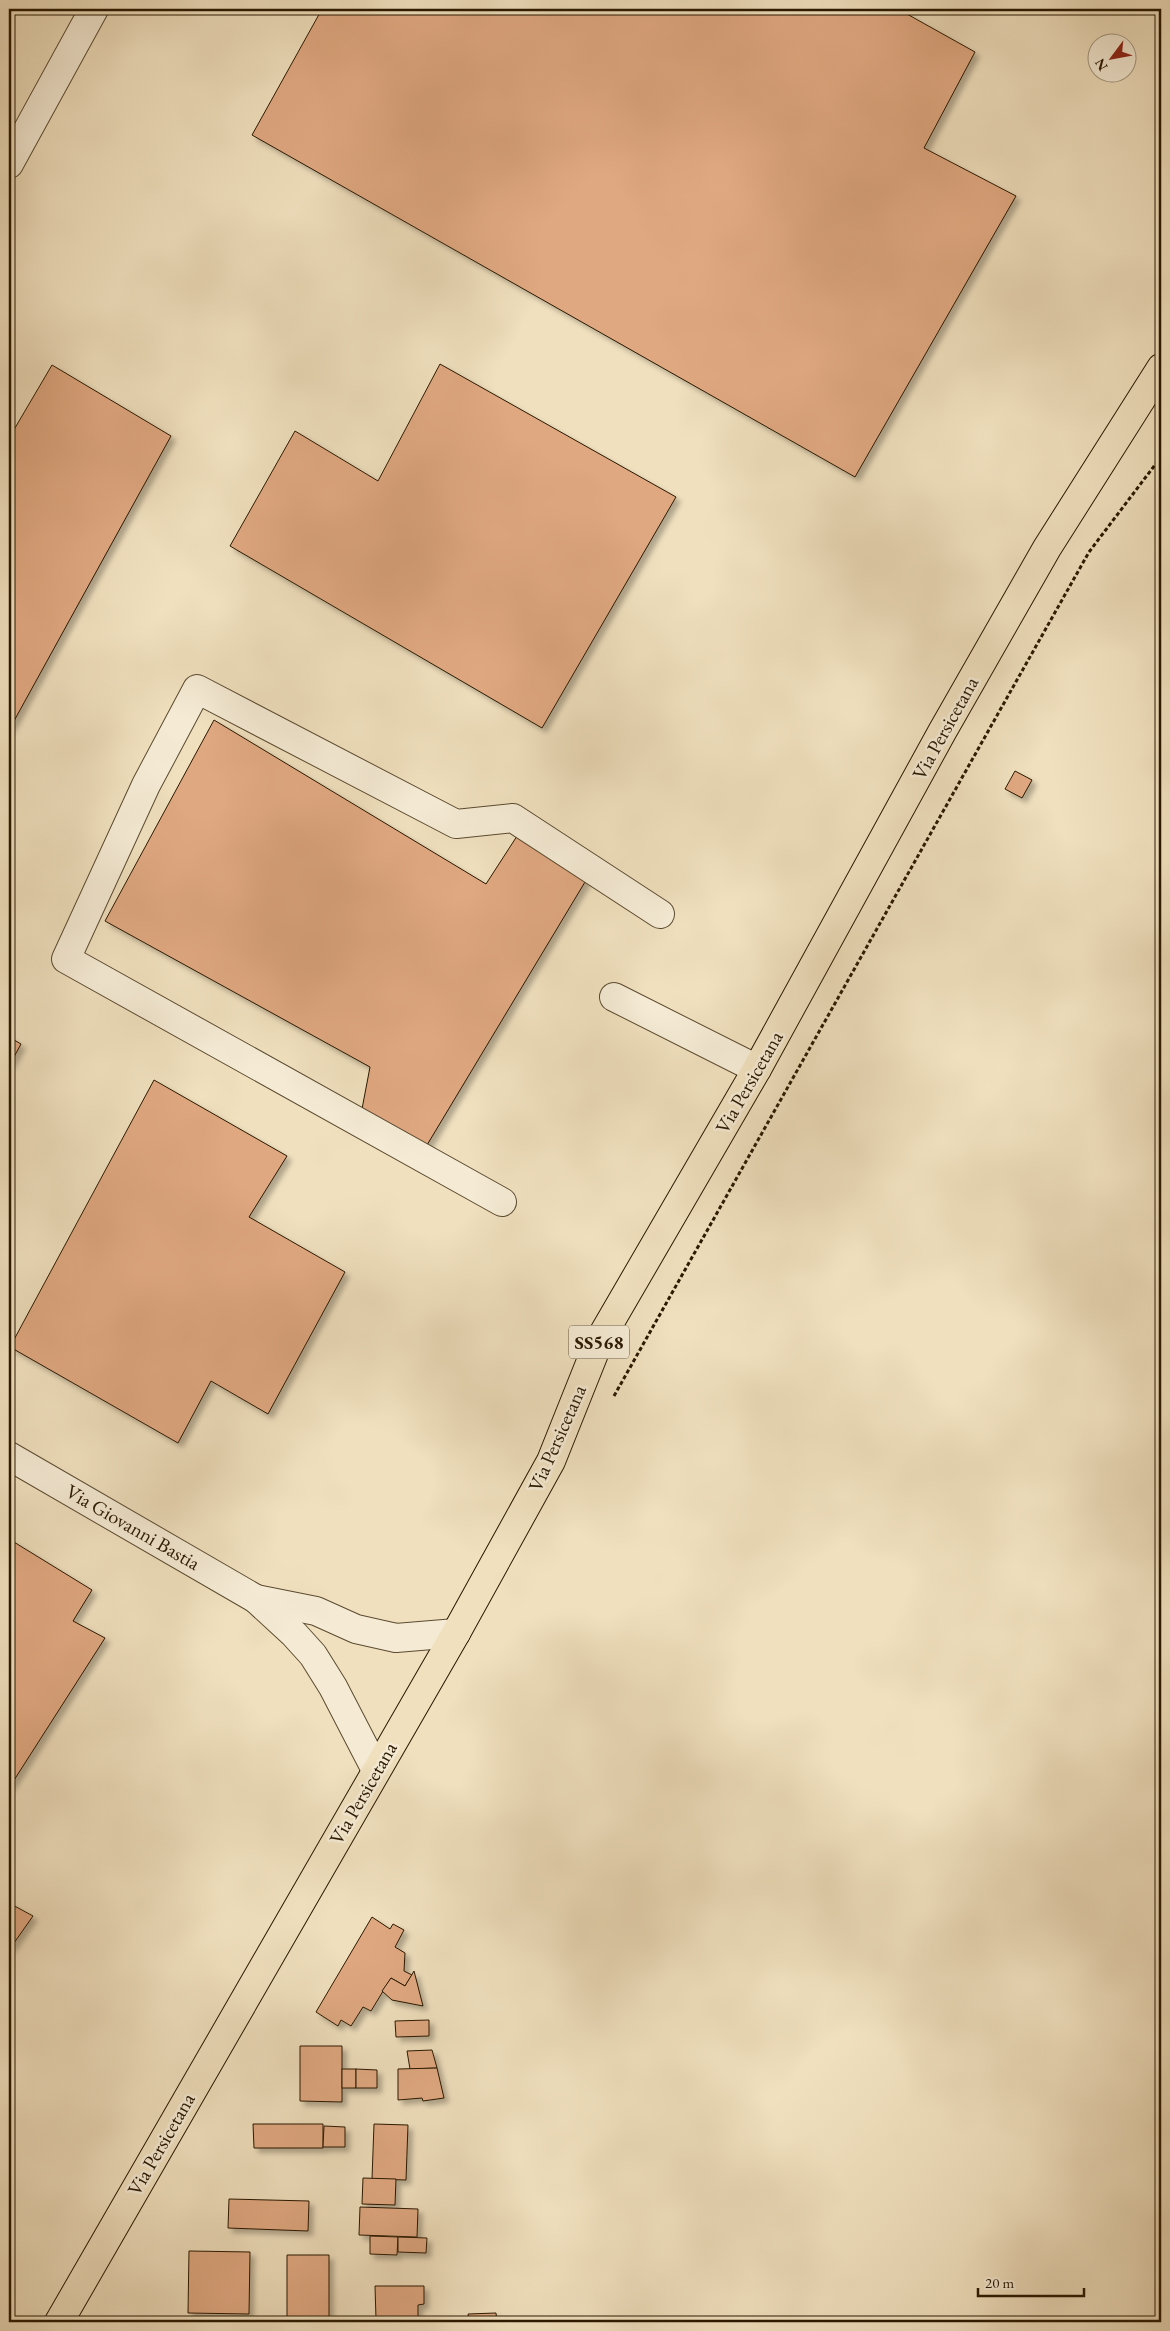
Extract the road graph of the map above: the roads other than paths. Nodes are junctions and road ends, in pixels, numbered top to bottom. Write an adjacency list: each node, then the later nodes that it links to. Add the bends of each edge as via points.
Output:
1 (94, 9): 2 (street)
2 (9, 164)
3 (1160, 370): 6 (main road, Via Persicetana / SS568, via 1047,548)
4 (660, 914): 7 (street, via 513,818 456,824 197,689 146,785 66,959)
5 (614, 997): 6 (street)
6 (757, 1069): 10 (main road, Via Persicetana / SS568, via 600,1341 551,1461)
7 (502, 1202)
8 (9, 1456): 9 (street, Via Giovanni Bastia)
9 (256, 1599): 10 (street, Via Giovanni Bastia, via 316,1611 356,1629 396,1638); 11 (street, Via Giovanni Bastia, via 313,1655)
10 (456, 1633): 11 (main road, Via Persicetana / SS568)
11 (376, 1770): 12 (main road, Via Persicetana / SS568)
12 (59, 2322)

